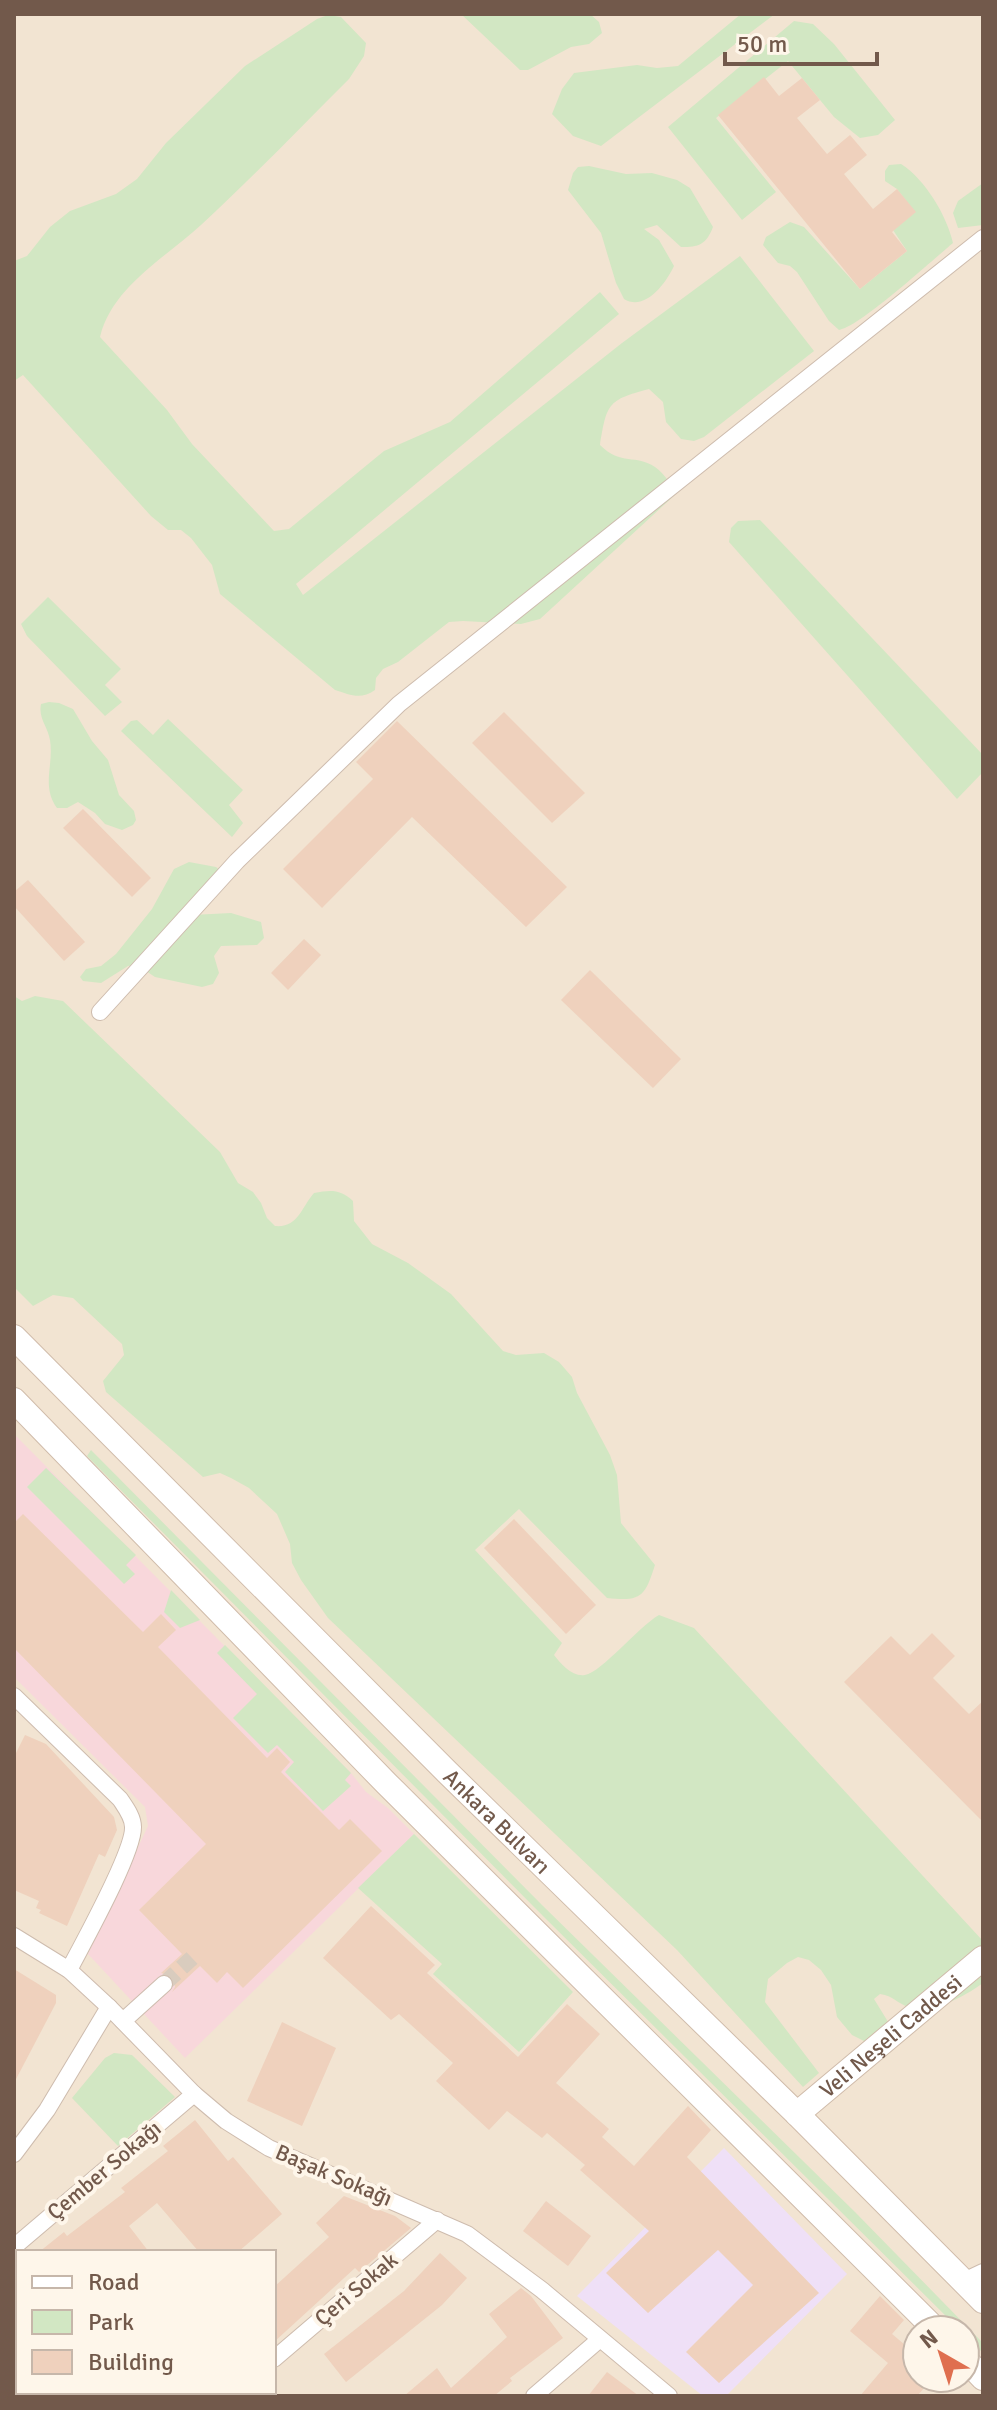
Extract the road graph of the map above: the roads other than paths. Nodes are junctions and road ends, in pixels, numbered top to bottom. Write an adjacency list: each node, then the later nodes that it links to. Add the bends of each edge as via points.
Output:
1 (983, 238): 2 (street, via 399,704 237,861)
2 (100, 1012)
3 (14, 1337): 13 (main road, Ankara Bulvarı)
4 (14, 1400): 19 (main road, via 387,1784)
5 (14, 1696): 8 (street, via 120,1799 134,1828)
6 (14, 1936): 8 (street, Başak Sokağı)
7 (983, 1958): 13 (main road, Veli Neşeli Caddesi)
8 (69, 1970): 10 (street, Başak Sokağı)
9 (164, 1984): 11 (street)
10 (109, 2007): 11 (street, Başak Sokağı); 14 (street)
11 (123, 2021): 12 (street, Başak Sokağı)
12 (194, 2094): 15 (street, Başak Sokağı, via 269,2148); 16 (street, Çember Sokağı)
13 (797, 2114): 17 (main road, Ankara Bulvarı)
14 (14, 2154)
15 (437, 2220): 20 (street, Başak Sokağı, via 478,2242); 21 (street, Çeri Sokak)
16 (14, 2247)
17 (973, 2277): 18 (main road, Ankara Bulvarı)
18 (983, 2301)
19 (920, 2314)
20 (600, 2339): 22 (street); 23 (street, Başak Sokağı)
21 (276, 2357)
22 (534, 2396)
23 (669, 2396)

